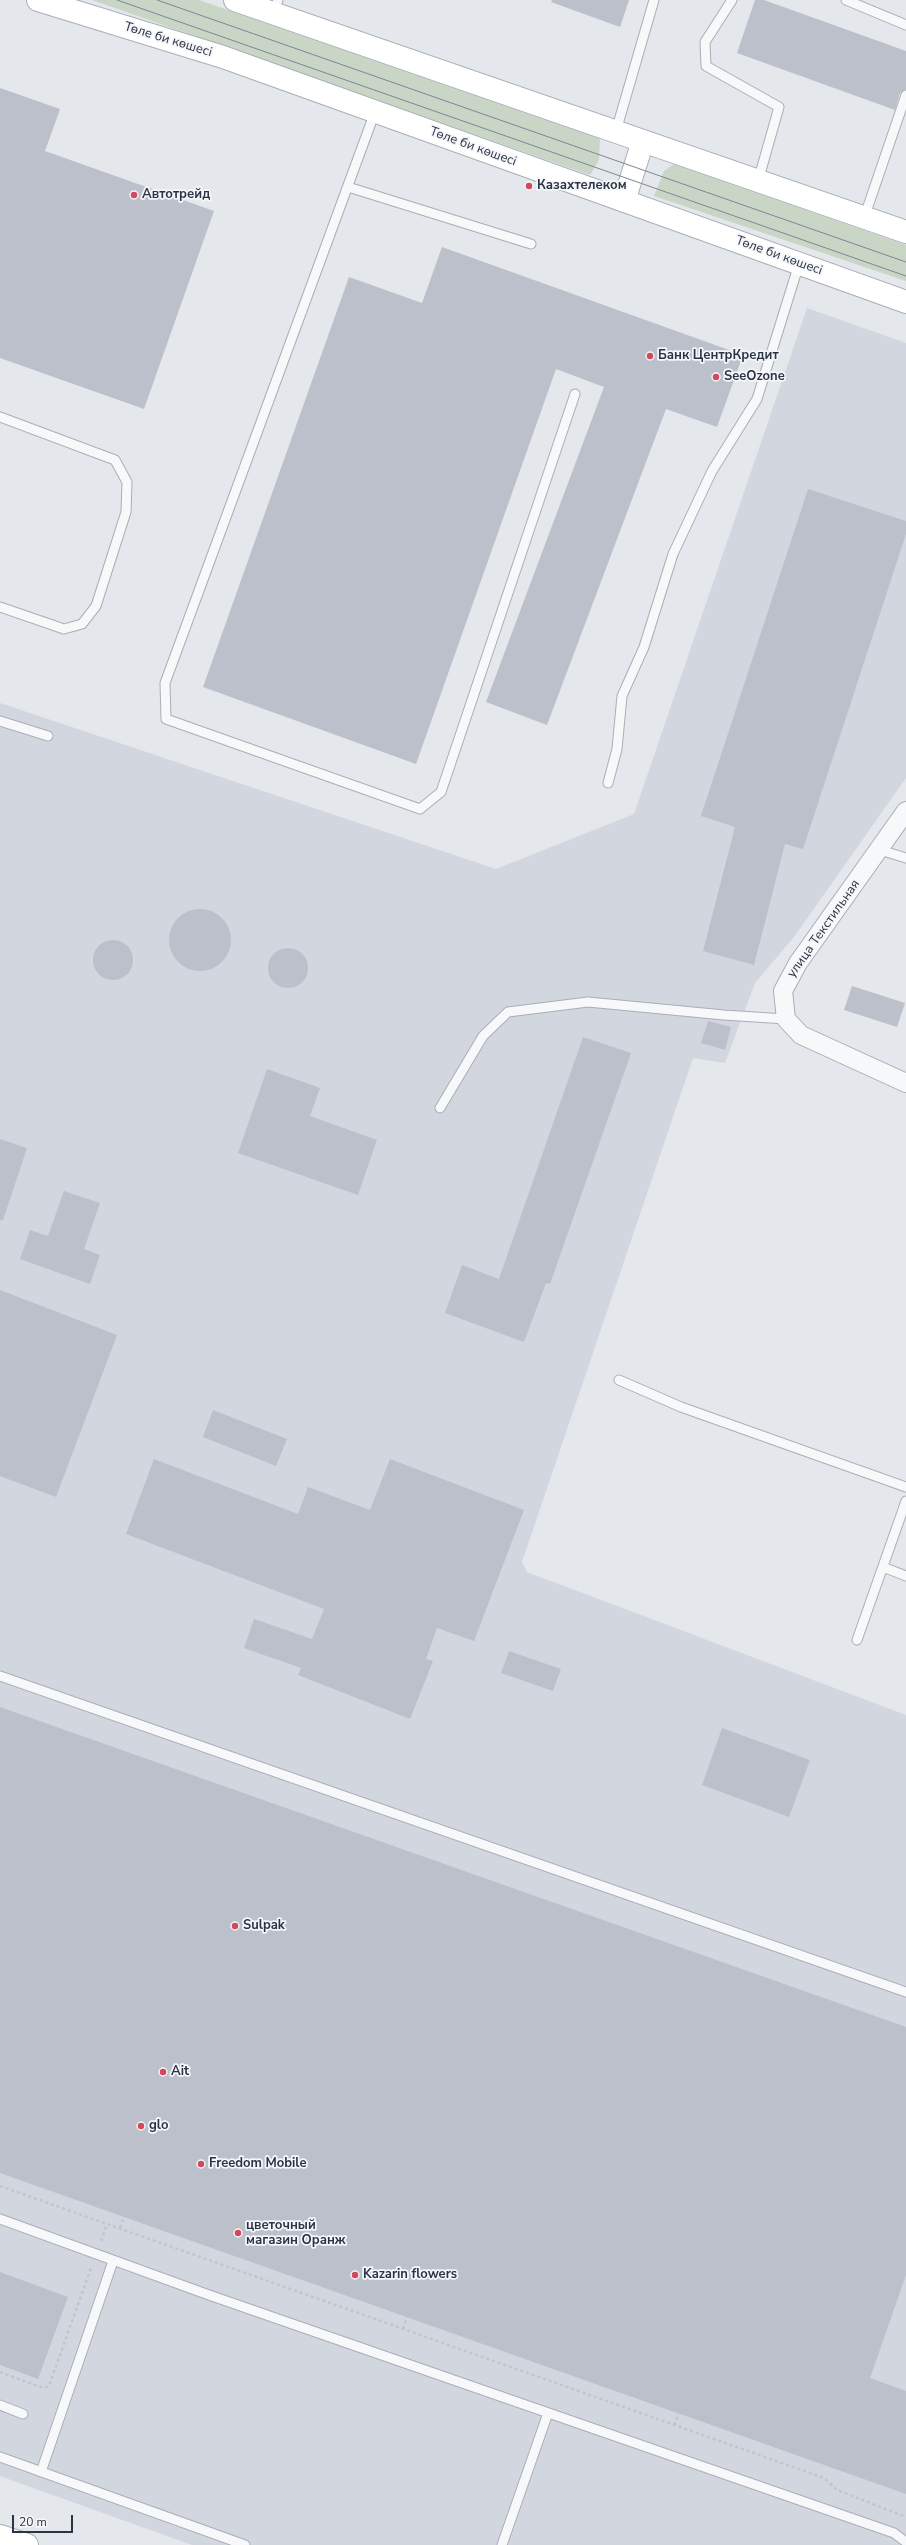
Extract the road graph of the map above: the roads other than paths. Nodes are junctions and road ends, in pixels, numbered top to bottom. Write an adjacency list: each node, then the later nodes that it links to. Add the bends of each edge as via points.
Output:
1 (38, 0): 9 (main road, Төле би көшесі, via 222,57)
2 (235, 0): 6 (main road)
3 (654, 0): 10 (lane)
4 (732, 0): 12 (lane, via 705,42 706,66 779,107)
5 (846, 0): 7 (lane)
6 (276, 7): 10 (main road)
7 (906, 25)
8 (906, 95): 15 (lane)
9 (375, 112): 13 (lane); 14 (main road, Төле би көшесі)
10 (616, 132): 11 (main road)
11 (644, 141): 12 (main road); 14 (main road)
12 (758, 181): 15 (main road)
13 (348, 187): 17 (lane); 20 (lane, via 165,683 166,719 420,809 442,792)
14 (624, 201): 18 (main road, Төле би көшесі)
15 (864, 218): 16 (main road)
16 (906, 232)
17 (531, 244)
18 (799, 264): 19 (main road, Төле би көшесі); 25 (lane, via 757,398 712,471 672,554 644,647 622,696 617,749)
19 (906, 302)
20 (575, 394)
21 (0, 417): 22 (lane, via 115,460 126,482 126,512 96,606 82,624 64,629)
22 (0, 607)
23 (0, 721): 24 (lane)
24 (48, 736)
25 (608, 783)
26 (906, 811): 27 (street, улица Текстильная)
27 (880, 850): 28 (lane); 29 (street, улица Текстильная, via 798,963 783,991)
28 (906, 858)
29 (786, 1019): 30 (street, via 801,1035); 31 (lane, via 724,1016 588,1002 508,1012 483,1036)
30 (906, 1084)
31 (440, 1108)
32 (619, 1380): 33 (lane, via 681,1407)
33 (906, 1487)
34 (906, 1501): 35 (lane)
35 (883, 1567): 36 (lane); 37 (lane)
36 (906, 1576)
37 (857, 1640)
38 (0, 1676): 39 (lane)
39 (906, 1992)
40 (0, 2219): 41 (lane)
41 (113, 2261): 43 (lane); 46 (lane)
42 (0, 2405): 44 (lane)
43 (548, 2413): 48 (lane, via 894,2533); 51 (lane)
44 (23, 2414)
45 (0, 2457): 46 (lane)
46 (41, 2472): 50 (lane)
47 (0, 2536): 49 (main road)
48 (906, 2542)
49 (27, 2545)
50 (245, 2545)
51 (502, 2545)

